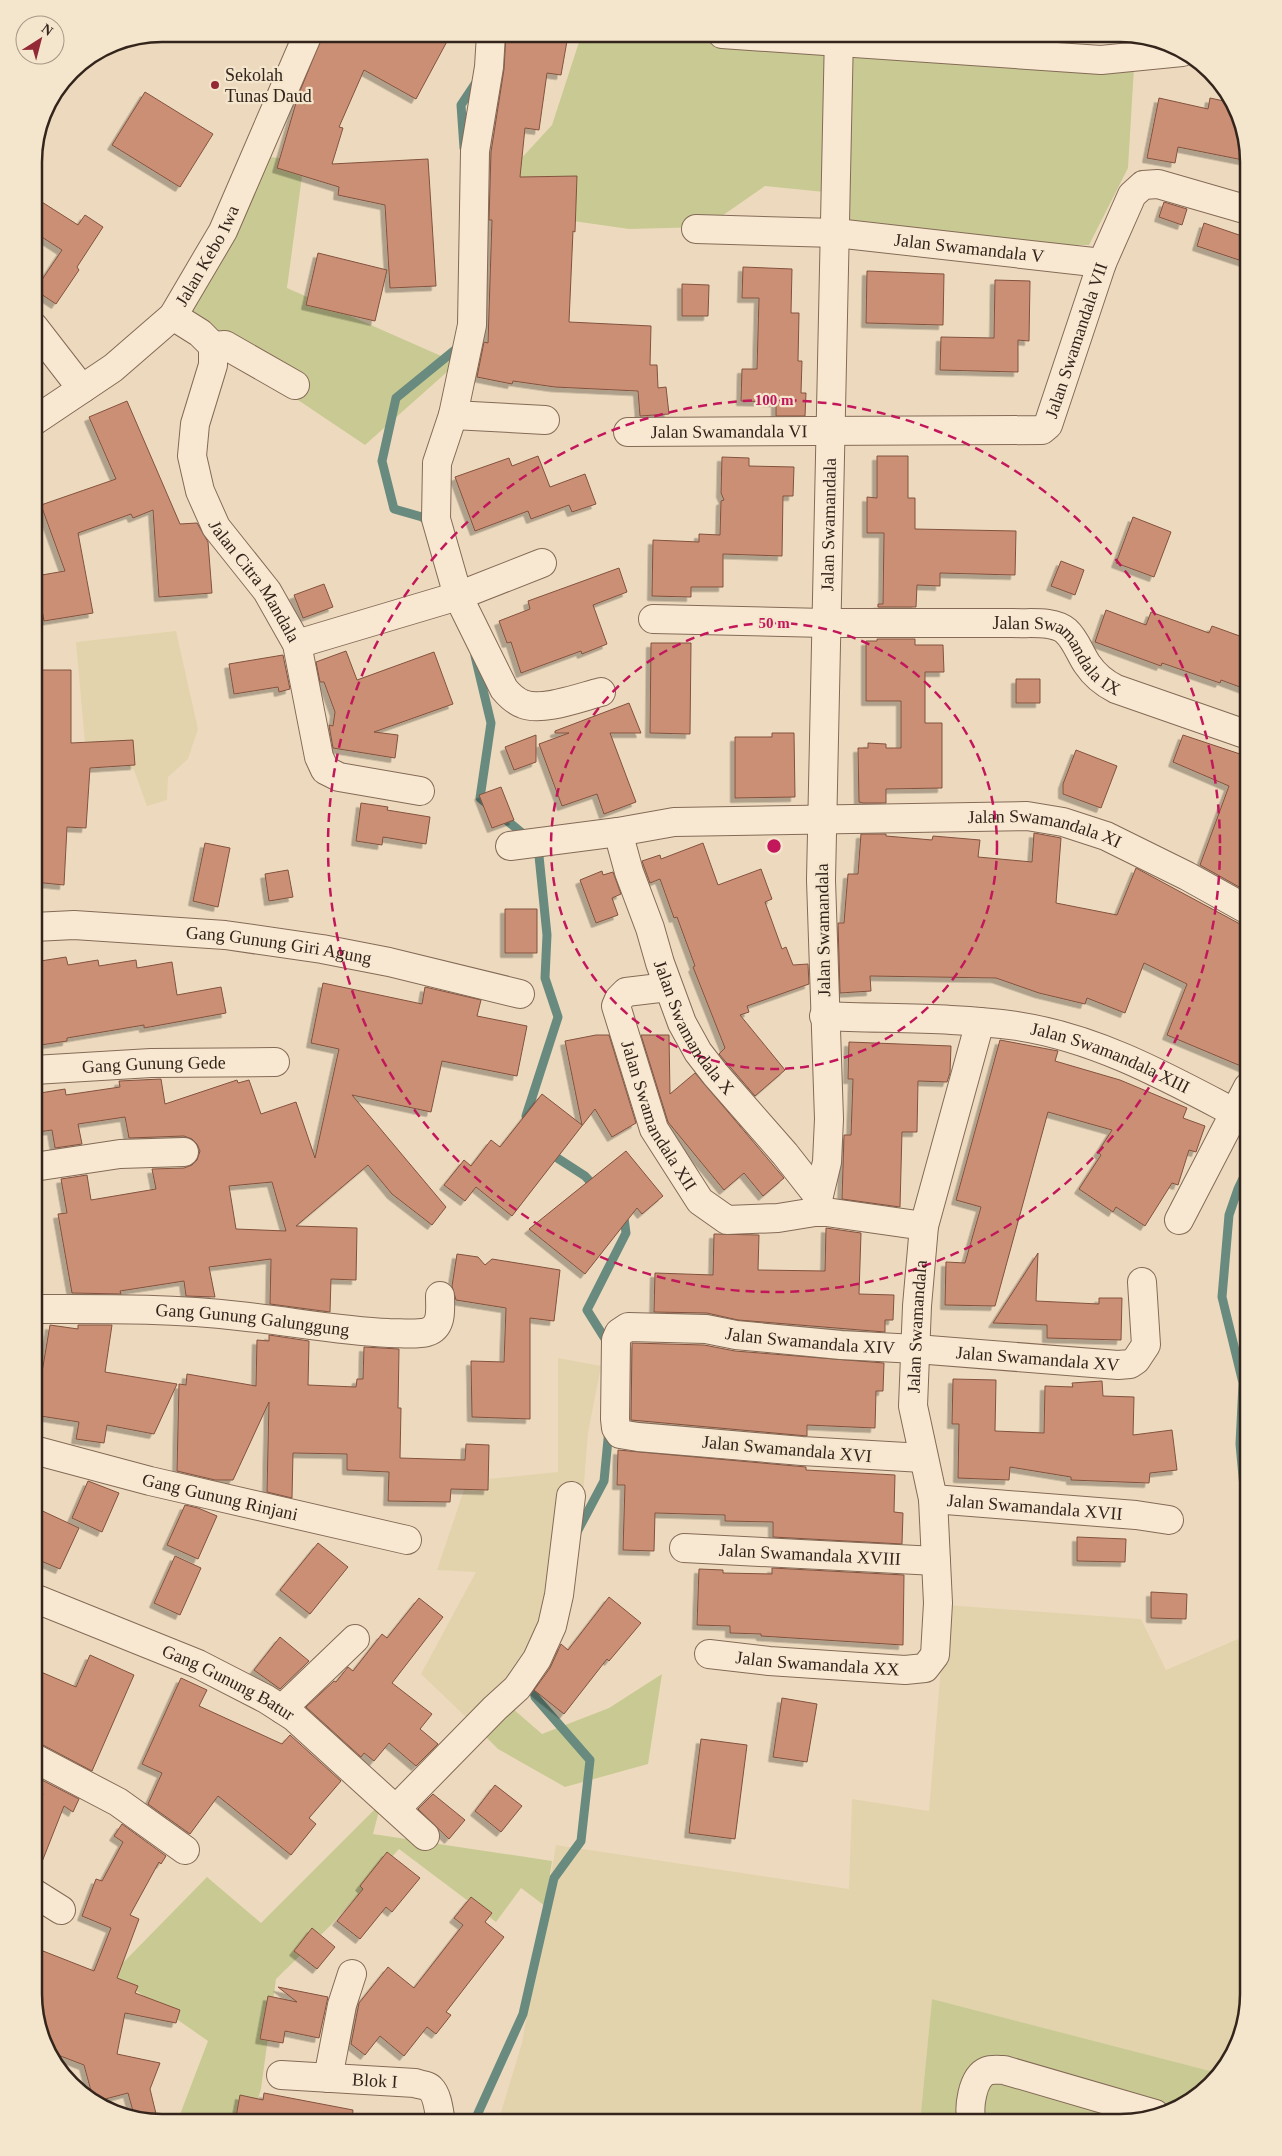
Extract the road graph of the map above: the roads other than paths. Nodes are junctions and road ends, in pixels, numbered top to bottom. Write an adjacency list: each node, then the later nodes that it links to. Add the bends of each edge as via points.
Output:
1 (304, 42): 10 (street, Jalan Kebo Iwa, via 223,231)
2 (490, 42): 16 (street, via 475,151 472,325)
3 (839, 43): 8 (street, Jalan Swamandala)
4 (896, 43): 5 (street, via 1101,60)
5 (1169, 53)
6 (1240, 208): 9 (street, Jalan Swamandala VII, via 1158,184 1143,185 1132,195)
7 (696, 228): 8 (street, Jalan Swamandala V)
8 (836, 233): 9 (street, Jalan Swamandala V); 19 (street, Jalan Swamandala)
9 (1102, 263): 19 (street, Jalan Swamandala VII, via 1054,409 1042,430)
10 (173, 316): 12 (street, via 200,333); 14 (street, Jalan Kebo Iwa, via 113,368)
11 (43, 338): 14 (street)
12 (213, 346): 13 (street, via 225,344); 24 (street, Jalan Citra Mandala, via 213,365 195,424 192,456 200,491 216,527 267,591)
13 (295, 385)
14 (82, 389): 15 (street, Jalan Kebo Iwa)
15 (43, 415)
16 (453, 415): 17 (street); 21 (street, via 437,463 436,519)
17 (545, 420)
18 (628, 432): 19 (street, Jalan Swamandala VI)
19 (830, 432): 23 (street, Jalan Swamandala)
20 (542, 564): 21 (street)
21 (458, 596): 24 (street); 25 (street, via 511,697 538,707)
22 (653, 619): 23 (street, Jalan Swamandala IX)
23 (825, 623): 26 (street, Jalan Swamandala IX, via 1013,623 1056,627 1066,631 1102,682); 28 (street, Jalan Swamandala)
24 (297, 644): 27 (street, Jalan Citra Mandala, via 319,757 325,770 339,778)
25 (602, 692)
26 (1240, 732)
27 (420, 790)
28 (824, 821): 29 (street, via 674,822); 31 (street, Jalan Swamandala XI, via 1027,816 1063,822 1106,836); 35 (street, Jalan Swamandala, via 821,880)
29 (618, 832): 30 (street); 33 (street, Jalan Swamandala X)
30 (510, 846)
31 (1240, 906)
32 (43, 926): 34 (street, Gang Gunung Giri Agung, via 225,935 293,944 389,962)
33 (668, 987): 43 (street, Jalan Swamandala X, via 698,1052 785,1154); 43 (street, Jalan Swamandala XII, via 626,992 616,1006 654,1129 700,1201 727,1220 778,1218)
34 (520, 994)
35 (824, 1016): 36 (street, Jalan Swamandala); 43 (street, Jalan Swamandala, via 829,1088 827,1162)
36 (980, 1022): 40 (street, Jalan Swamandala XIII, via 1019,1026 1097,1047 1145,1065); 45 (street, Jalan Swamandala)
37 (275, 1062): 38 (street, Gang Gunung Gede, via 150,1063)
38 (43, 1069)
39 (1240, 1102): 40 (street)
40 (1234, 1113): 44 (street)
41 (184, 1152): 42 (street, via 120,1154)
42 (42, 1166)
43 (816, 1204): 45 (street, Jalan Swamandala XII)
44 (1179, 1220)
45 (924, 1226): 49 (street, Jalan Swamandala)
46 (1142, 1282): 49 (street, Jalan Swamandala XV, via 1146,1345 1130,1364)
47 (440, 1296): 48 (street, Gang Gunung Galunggung, via 438,1326 427,1332 407,1334 154,1310)
48 (42, 1308)
49 (916, 1349): 50 (street, Jalan Swamandala XIV, via 840,1345 706,1329 628,1326 619,1332 615,1349 616,1428 620,1434); 52 (street, Jalan Swamandala, via 913,1406)
50 (650, 1438): 52 (street, Jalan Swamandala XVI)
51 (42, 1452): 56 (street, Gang Gunung Rinjani, via 150,1481)
52 (923, 1458): 54 (street, Jalan Swamandala)
53 (571, 1496): 65 (street, via 559,1595 552,1626 537,1659 517,1688)
54 (934, 1499): 55 (street, Jalan Swamandala XVII); 58 (street, Jalan Swamandala)
55 (1169, 1520)
56 (407, 1540)
57 (684, 1548): 58 (street, Jalan Swamandala XVIII)
58 (936, 1561): 62 (street, Jalan Swamandala, via 935,1655)
59 (42, 1601): 63 (street, Gang Gunung Batur, via 198,1664)
60 (355, 1639): 63 (street)
61 (709, 1654): 62 (street, Jalan Swamandala XX, via 882,1669)
62 (925, 1668)
63 (282, 1710): 65 (street, Gang Gunung Batur, via 294,1717)
64 (42, 1762): 67 (street, via 118,1802)
65 (396, 1810): 66 (street, Gang Gunung Batur)
66 (425, 1836)
67 (185, 1850)
68 (42, 1898): 69 (street)
69 (61, 1910)
70 (352, 1974): 72 (street, via 342,2005)
71 (282, 2075): 72 (street, Blok I)
72 (328, 2078): 74 (street, Blok I, via 425,2086 431,2089)
73 (1144, 2111): 75 (street, via 1004,2070 987,2071 978,2079 970,2106)
74 (439, 2113)
75 (971, 2114)

